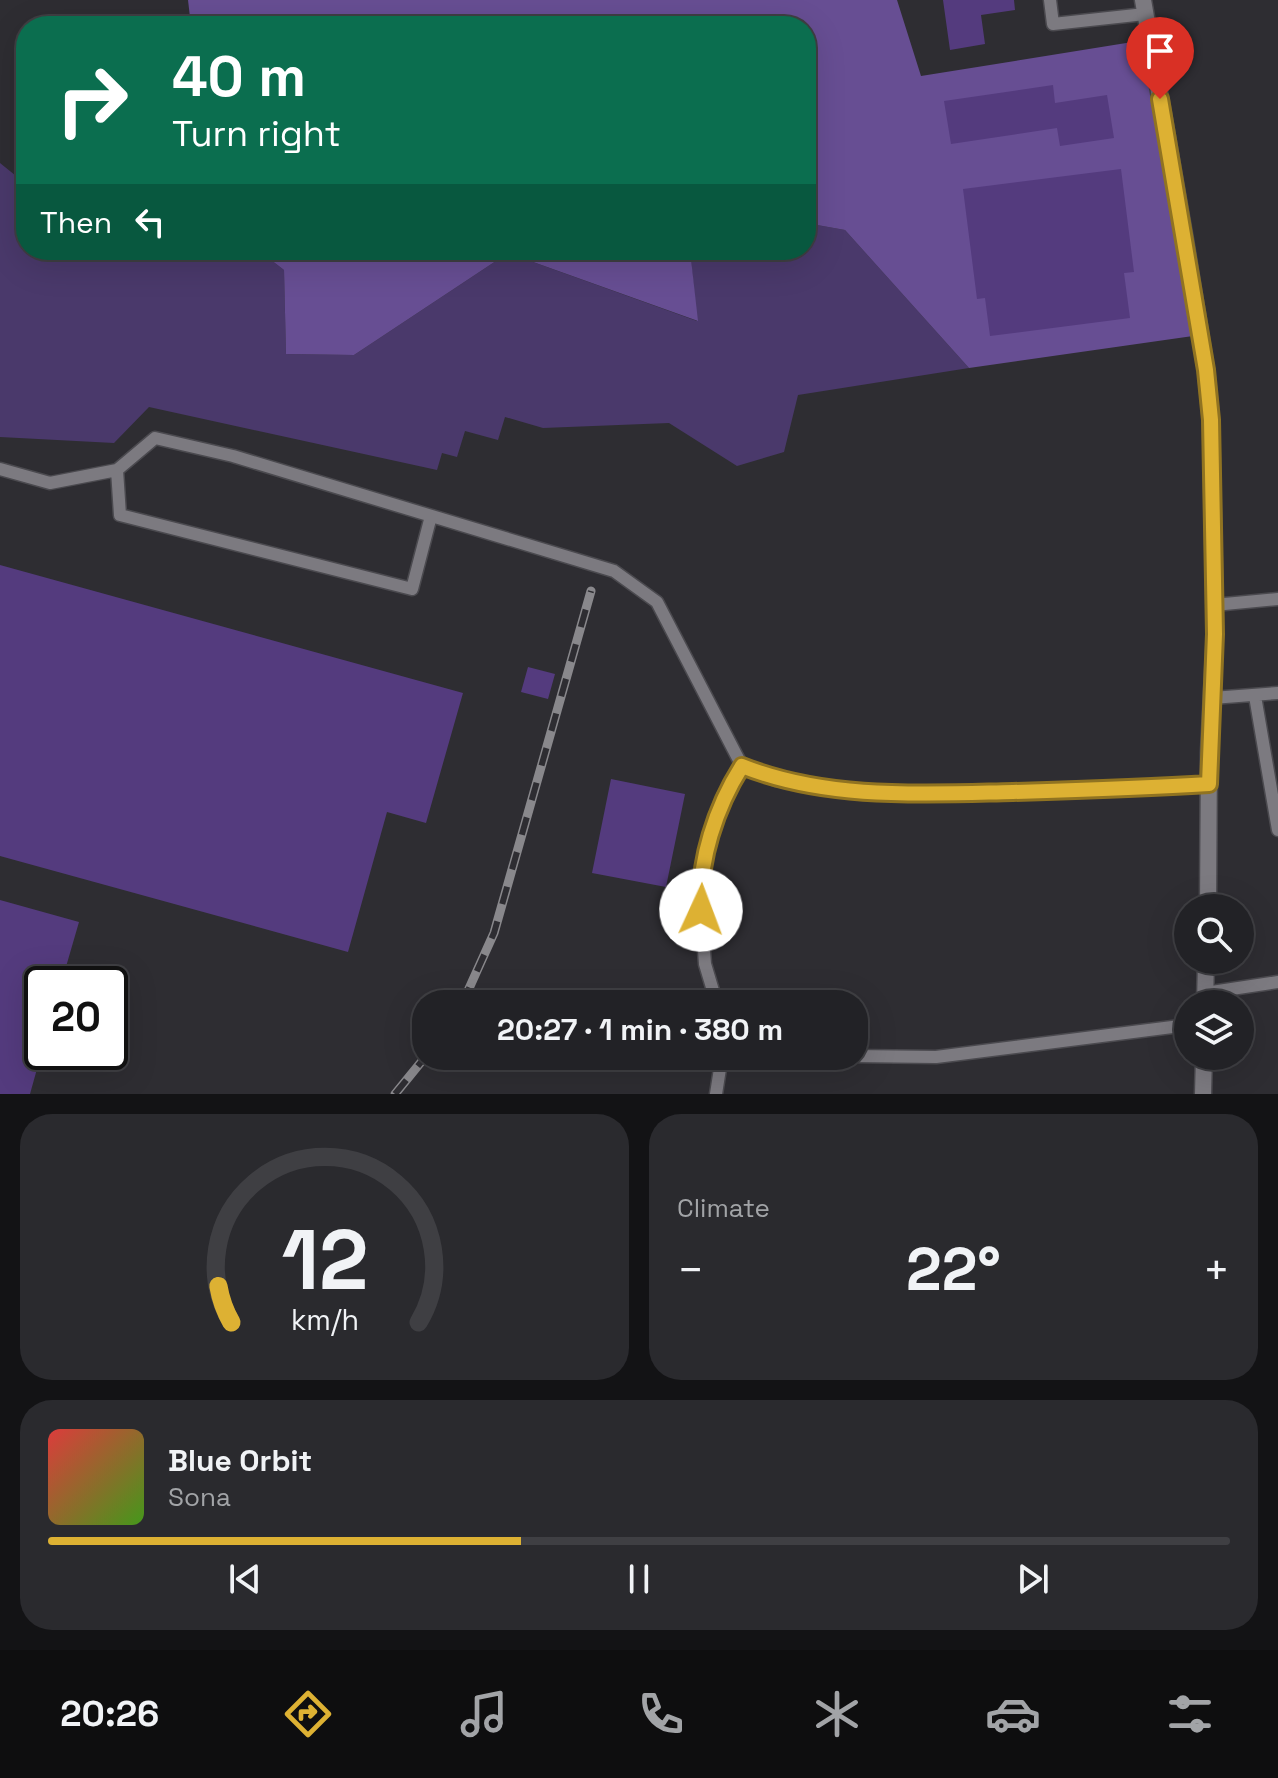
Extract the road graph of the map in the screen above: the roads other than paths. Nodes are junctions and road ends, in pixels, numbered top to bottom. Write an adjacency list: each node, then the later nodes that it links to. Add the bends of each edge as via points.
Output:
1 (1050, 0): 2 (lane, via 1053,24)
2 (1144, 7): 7 (street, via 1206,370)
3 (0, 469): 4 (lane, via 50,483)
4 (117, 470): 5 (lane, via 155,438); 5 (lane, via 120,515 412,589)
5 (431, 516): 11 (lane, via 614,571 657,602)
6 (1278, 599): 7 (lane)
7 (1214, 605): 10 (street)
8 (1278, 693): 9 (lane)
9 (1255, 696): 10 (lane); 13 (lane)
10 (1212, 698): 12 (street)
11 (742, 766): 12 (lane, via 776,780 851,792 948,794); 16 (lane, via 723,796 699,883 705,964)
12 (1209, 784): 14 (street)
13 (1278, 830)
14 (1208, 894)
15 (1278, 982): 17 (lane)
16 (713, 990)
17 (1242, 990)
18 (1174, 1027): 19 (lane, via 936,1057)
19 (868, 1056)
20 (720, 1070): 22 (lane)
21 (1204, 1070): 23 (street)
22 (716, 1094)
23 (1203, 1094)

